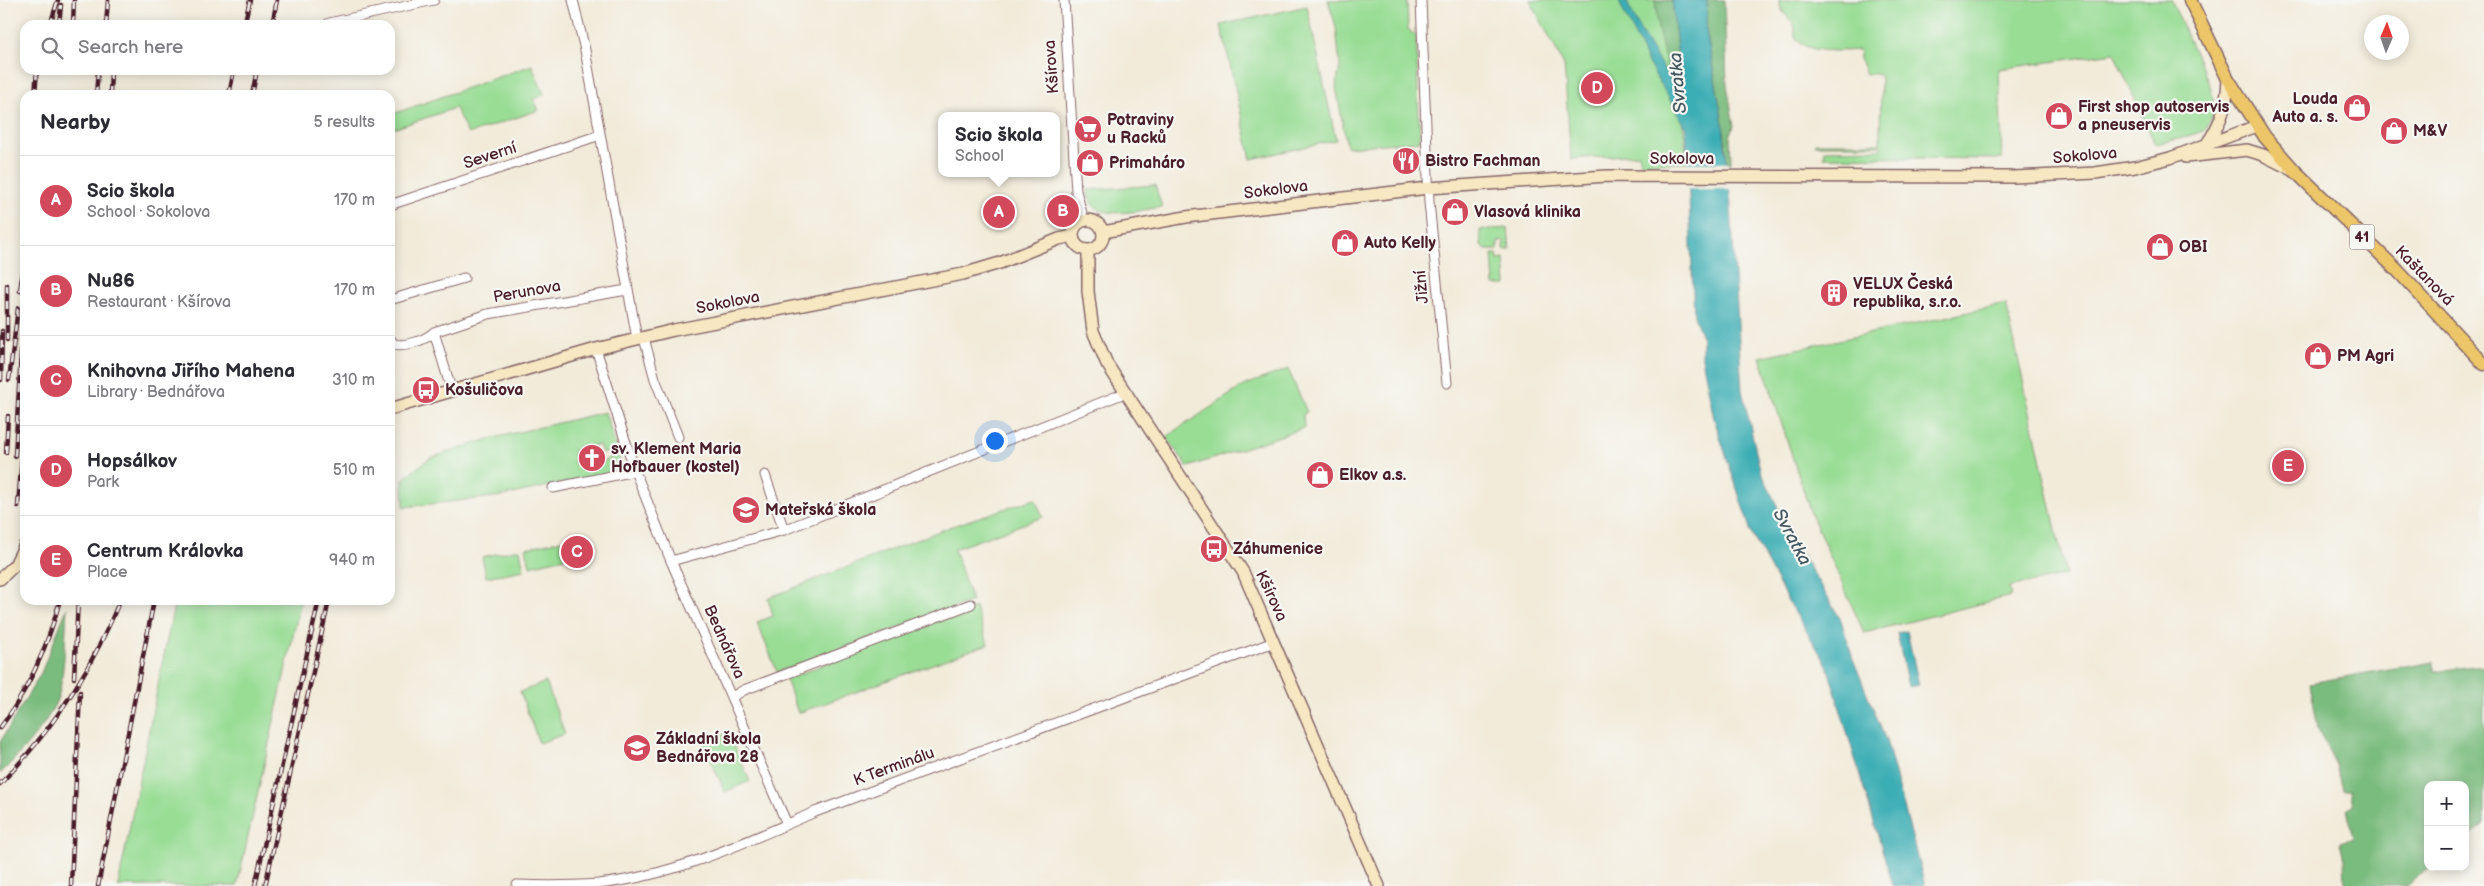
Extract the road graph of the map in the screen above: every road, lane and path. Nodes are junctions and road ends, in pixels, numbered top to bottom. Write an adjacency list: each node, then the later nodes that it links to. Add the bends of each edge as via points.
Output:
1 (434, 0): 6 (street)
2 (573, 0): 9 (street)
3 (1064, 0): 15 (street, Kšírova, via 1076,191)
4 (1421, 0): 13 (street, Jižní)
5 (2190, 0): 7 (main road, 41)
6 (343, 20)
7 (2228, 79): 8 (main road, 41); 10 (street, via 2222,118 2218,130)
8 (2256, 126): 10 (street, Sokolova); 12 (main road, Kaštanová / 41)
9 (600, 136): 14 (street, Severní); 20 (street)
10 (2206, 145): 11 (street, Sokolova)
11 (2170, 158): 12 (street, via 2247,150); 13 (street, Sokolova, via 2095,173 2014,177 1607,176)
12 (2294, 170): 26 (main road, Kaštanová / 41, via 2398,271)
13 (1428, 188): 16 (street, Sokolova, via 1186,218); 27 (street, Jižní)
14 (395, 203)
15 (1084, 221): 16 (street, via 1096,222); 17 (street, via 1077,225)
16 (1103, 232): 18 (street, via 1101,243)
17 (1073, 236): 18 (street, via 1077,244); 23 (street, Sokolova, via 945,279)
18 (1088, 250): 29 (street, Kšírova, via 1092,331 1107,364)
19 (464, 278): 21 (street)
20 (627, 290): 22 (street, Perunova, via 488,314); 23 (street)
21 (395, 299)
22 (434, 332): 24 (street, Perunova, via 428,338); 28 (street)
23 (641, 338): 25 (street, Sokolova); 31 (street)
24 (395, 344)
25 (596, 350): 28 (street, Sokolova); 32 (street, Bednářova)
26 (2484, 364)
27 (1447, 382)
28 (452, 392): 30 (street, Sokolova)
29 (1127, 392): 35 (street); 40 (street, Kšírova, via 1233,556)
30 (395, 408)
31 (678, 437)
32 (635, 471): 34 (street); 37 (street, Bednářova)
33 (765, 475): 35 (street)
34 (553, 488)
35 (784, 530): 37 (street)
36 (20, 555): 38 (street, via 15,565)
37 (671, 560): 41 (street, Bednářova)
38 (0, 579)
39 (971, 604): 41 (street)
40 (1274, 642): 42 (street, K Terminálu); 44 (street, Kšírova)
41 (732, 697): 42 (street, Bednářova)
42 (787, 824): 43 (street, K Terminálu, via 670,869 631,879 572,886)
43 (517, 885)
44 (1379, 886)

